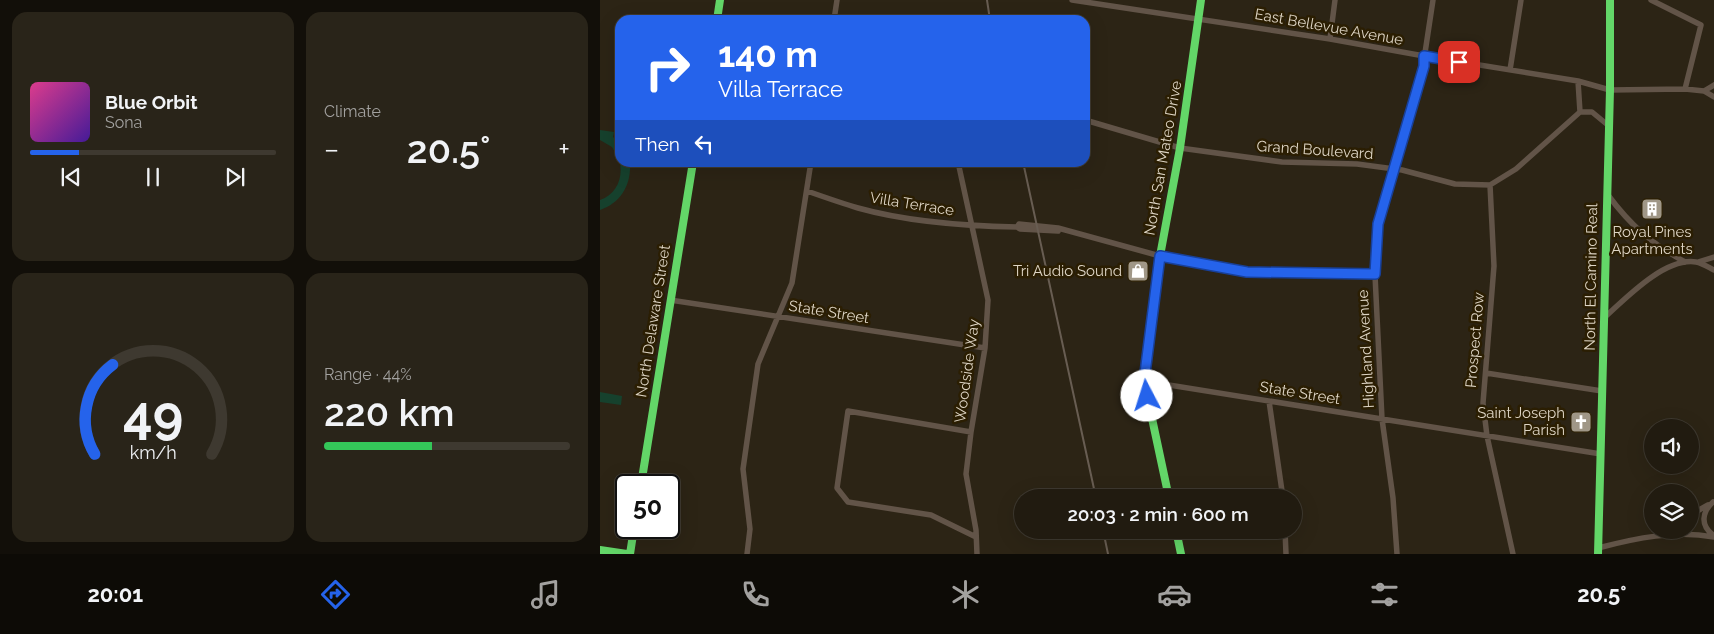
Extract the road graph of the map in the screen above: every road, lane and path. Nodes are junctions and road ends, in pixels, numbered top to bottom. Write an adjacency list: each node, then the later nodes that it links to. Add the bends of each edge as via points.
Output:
1 (720, 0): 11 (main road)
2 (837, 0): 12 (street)
3 (1072, 0): 10 (street, East Bellevue Avenue)
4 (1201, 0): 13 (main road, North San Mateo Drive)
5 (1335, 0): 14 (street)
6 (1433, 0): 15 (street, Highland Avenue)
7 (1521, 0): 16 (street)
8 (1610, 0): 20 (main road, North El Camino Real)
9 (1651, 0): 19 (street, via 1700,25)
10 (1093, 1): 13 (street, East Bellevue Avenue)
11 (717, 15)
12 (835, 15)
13 (1198, 19): 14 (street, East Bellevue Avenue); 26 (main road, North San Mateo Drive)
14 (1330, 39): 15 (street, East Bellevue Avenue)
15 (1424, 56): 16 (street, East Bellevue Avenue); 30 (street, Highland Avenue, via 1424,66)
16 (1510, 70): 17 (street, East Bellevue Avenue)
17 (1578, 80): 20 (street, East Bellevue Avenue); 23 (street)
18 (1714, 85): 21 (street)
19 (1685, 88): 20 (street, East Bellevue Avenue); 21 (street, East Bellevue Avenue)
20 (1610, 90): 25 (main road, North El Camino Real)
21 (1704, 91): 22 (street)
22 (1714, 97)
23 (1580, 112): 25 (street, via 1592,112); 31 (street, via 1516,169)
24 (1090, 121): 26 (street, Grand Boulevard)
25 (1609, 126): 33 (main road, North El Camino Real)
26 (1180, 148): 30 (street, Grand Boulevard, via 1282,162 1357,164); 35 (main road, North San Mateo Drive)
27 (692, 167): 41 (main road, North Delaware Street)
28 (811, 167): 32 (street)
29 (959, 167): 34 (street, Woodside Way)
30 (1394, 169): 31 (street, Grand Boulevard, via 1455,184); 40 (street, Highland Avenue, via 1378,224)
31 (1490, 185): 45 (street, Prospect Row, via 1494,266)
32 (807, 191): 34 (street, Villa Terrace, via 859,208); 42 (street, via 792,283)
33 (1607, 194): 37 (street, via 1648,239); 43 (main road, North El Camino Real)
34 (973, 226): 35 (street, Villa Terrace, via 1059,230); 44 (street, Woodside Way, via 988,300)
35 (1160, 256): 40 (street, Villa Terrace, via 1247,272); 46 (main road, North San Mateo Drive)
36 (1714, 257): 38 (street)
37 (1685, 262): 38 (street); 43 (street, via 1657,273)
38 (1698, 262): 39 (street)
39 (1714, 270)
40 (1375, 274): 49 (street, Highland Avenue)
41 (670, 300): 42 (street, State Street); 53 (main road, North Delaware Street)
42 (779, 317): 44 (street, State Street); 68 (street, via 758,364 743,469 750,529)
43 (1604, 318): 47 (main road, North El Camino Real)
44 (985, 348): 50 (street, Woodside Way)
45 (1486, 373): 47 (street); 51 (street, Prospect Row, via 1482,403)
46 (1144, 381): 48 (street, State Street); 54 (main road, North San Mateo Drive)
47 (1602, 391): 52 (main road, North El Camino Real)
48 (1269, 401): 49 (street, State Street); 55 (street)
49 (1382, 419): 51 (street, State Street); 72 (street, Highland Avenue)
50 (971, 432): 61 (street, Woodside Way, via 966,474); 61 (street, via 848,412 837,488 848,502 931,514)
51 (1487, 436): 52 (street, State Street); 73 (street, Prospect Row)
52 (1601, 454): 66 (main road, North El Camino Real)
53 (642, 474)
54 (1167, 489)
55 (1282, 489)
56 (1714, 502): 57 (street); 60 (street, via 1706,509 1704,522)
57 (1699, 510)
58 (1699, 535): 60 (street)
59 (1644, 536): 66 (street)
60 (1714, 536)
61 (976, 537): 69 (street, Woodside Way)
62 (632, 539): 67 (main road)
63 (1178, 539): 70 (main road)
64 (1285, 539): 71 (street)
65 (600, 550): 67 (main road)
66 (1598, 551)
67 (629, 554)
68 (747, 554)
69 (977, 554)
70 (1181, 554)
71 (1286, 554)
72 (1397, 554)
73 (1513, 554)

